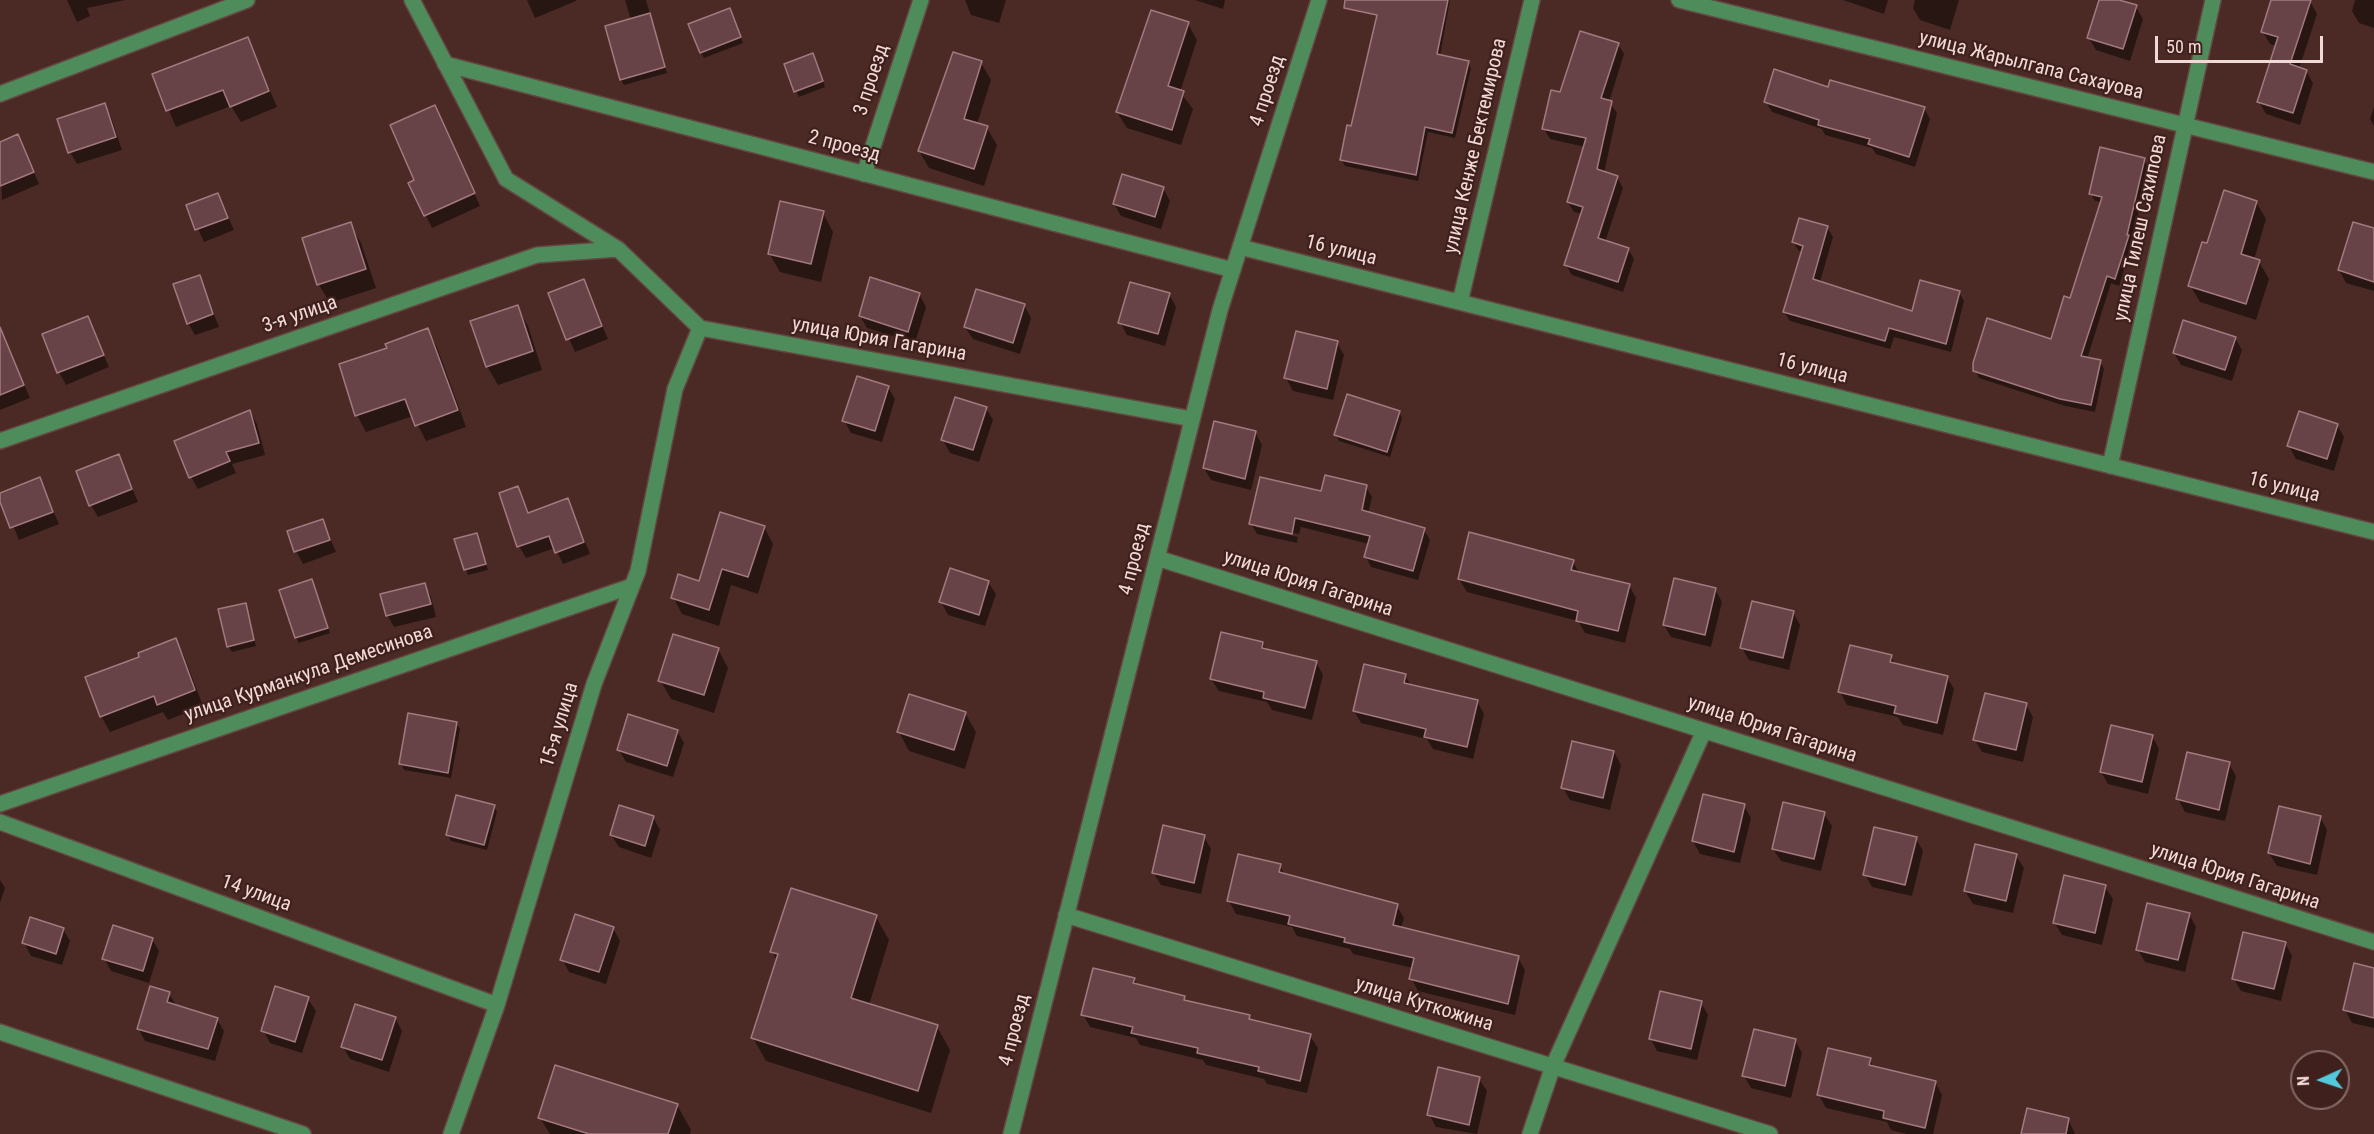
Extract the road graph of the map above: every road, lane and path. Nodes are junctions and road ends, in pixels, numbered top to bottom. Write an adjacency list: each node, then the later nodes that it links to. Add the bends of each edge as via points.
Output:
1 (247, 0): 9 (street)
2 (412, 0): 8 (street)
3 (921, 0): 12 (street, 3 проезд)
4 (1319, 0): 13 (street, 4 проезд)
5 (1532, 0): 16 (street, улица Кенже Бектемирова)
6 (1679, 0): 10 (street, улица Жарылгапа Сахауова)
7 (2213, 0): 10 (street, улица Тилеш Сахипова)
8 (445, 64): 12 (street, 2 проезд); 14 (street, via 506,179)
9 (0, 94)
10 (2185, 125): 11 (street, улица Жарылгапа Сахауова); 20 (street, улица Тилеш Сахипова)
11 (2374, 172)
12 (864, 174): 15 (street, 2 проезд)
13 (1240, 247): 15 (street, 4 проезд); 16 (street, 16 улица)
14 (618, 249): 17 (street); 19 (street, 3-я улица, via 537,255)
15 (1233, 270): 18 (street, 4 проезд)
16 (1460, 302): 20 (street, 16 улица)
17 (700, 328): 18 (street, улица Юрия Гагарина); 23 (street, 15-я улица, via 675,389)
18 (1192, 419): 22 (street, 4 проезд)
19 (0, 441)
20 (2110, 466): 21 (street, 16 улица)
21 (2374, 532)
22 (1157, 558): 24 (street, улица Юрия Гагарина); 27 (street, 4 проезд)
23 (632, 586): 25 (street, улица Курманкула Демесинова); 29 (street, 15-я улица, via 594,684)
24 (1704, 731): 28 (street, улица Юрия Гагарина); 31 (street)
25 (0, 804)
26 (0, 822): 29 (street, 14 улица)
27 (1066, 915): 31 (street, улица Куткожина); 34 (street, 4 проезд)
28 (2374, 942)
29 (496, 1005): 33 (street, 15-я улица)
30 (0, 1032): 32 (street)
31 (1553, 1066): 35 (street); 36 (street, улица Куткожина)
32 (303, 1134)
33 (451, 1134)
34 (1011, 1134)
35 (1530, 1134)
36 (1770, 1134)

